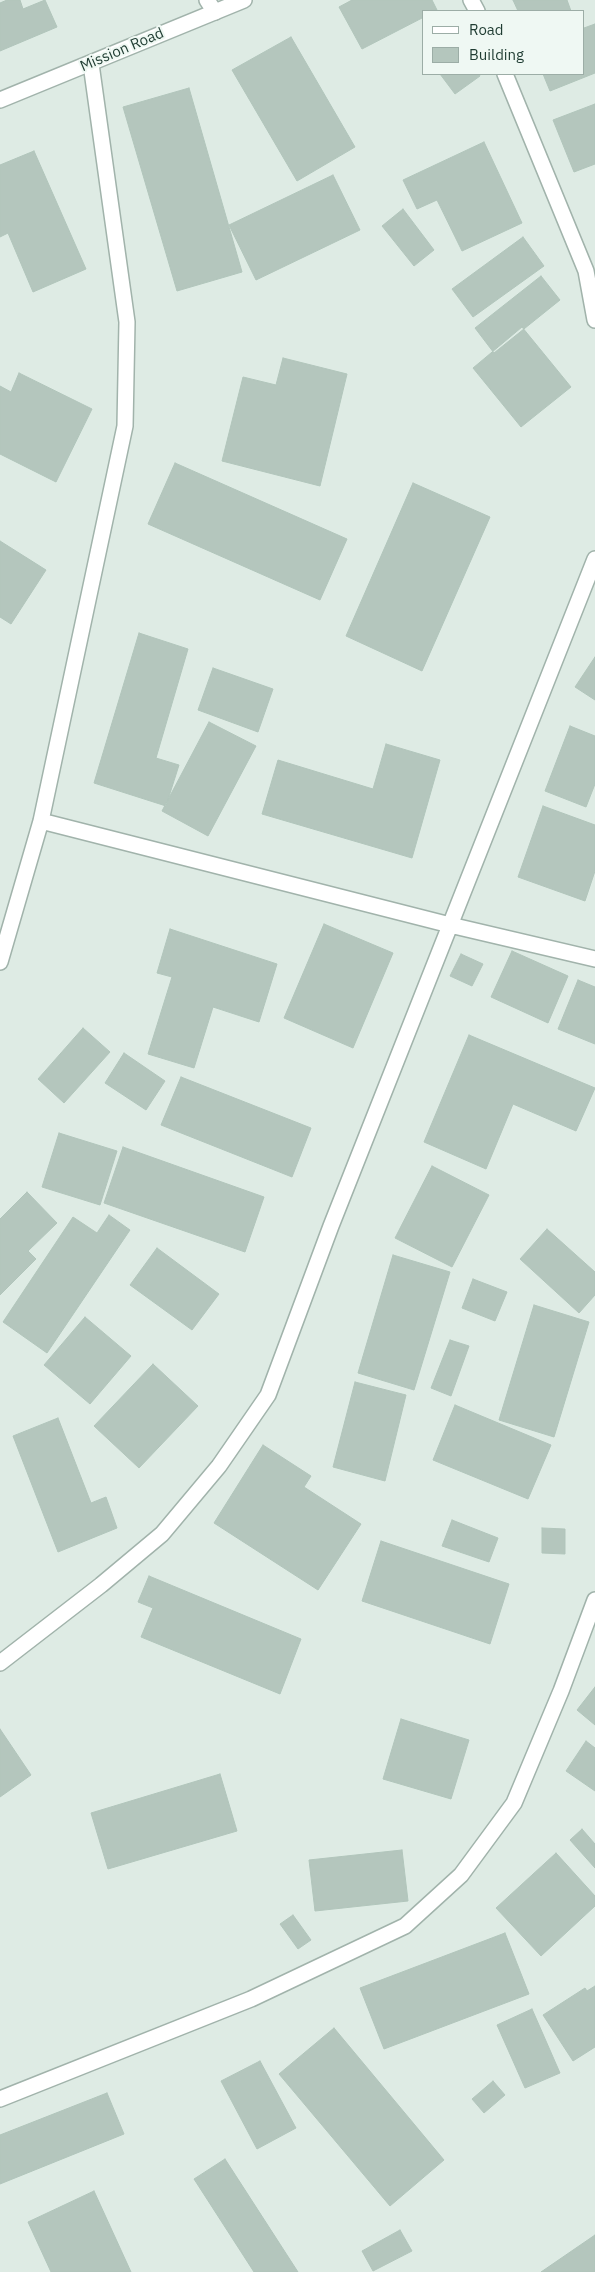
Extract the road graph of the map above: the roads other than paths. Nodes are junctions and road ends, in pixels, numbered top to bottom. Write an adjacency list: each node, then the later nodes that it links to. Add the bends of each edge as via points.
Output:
1 (244, 0): 2 (street, Mission Road)
2 (211, 6): 3 (street, Mission Road)
3 (91, 64): 5 (street, Mission Road); 8 (street, via 127,322 125,426)
4 (505, 75): 6 (street, via 586,271)
5 (0, 100)
6 (595, 320)
7 (595, 559): 9 (street)
8 (40, 820): 9 (street); 11 (street)
9 (450, 926): 10 (street); 13 (street, via 268,1395 219,1466 162,1534)
10 (595, 959)
11 (0, 962)
12 (595, 1600): 14 (street, via 514,1803 461,1875 405,1926 251,1999)
13 (0, 1663)
14 (0, 2099)

